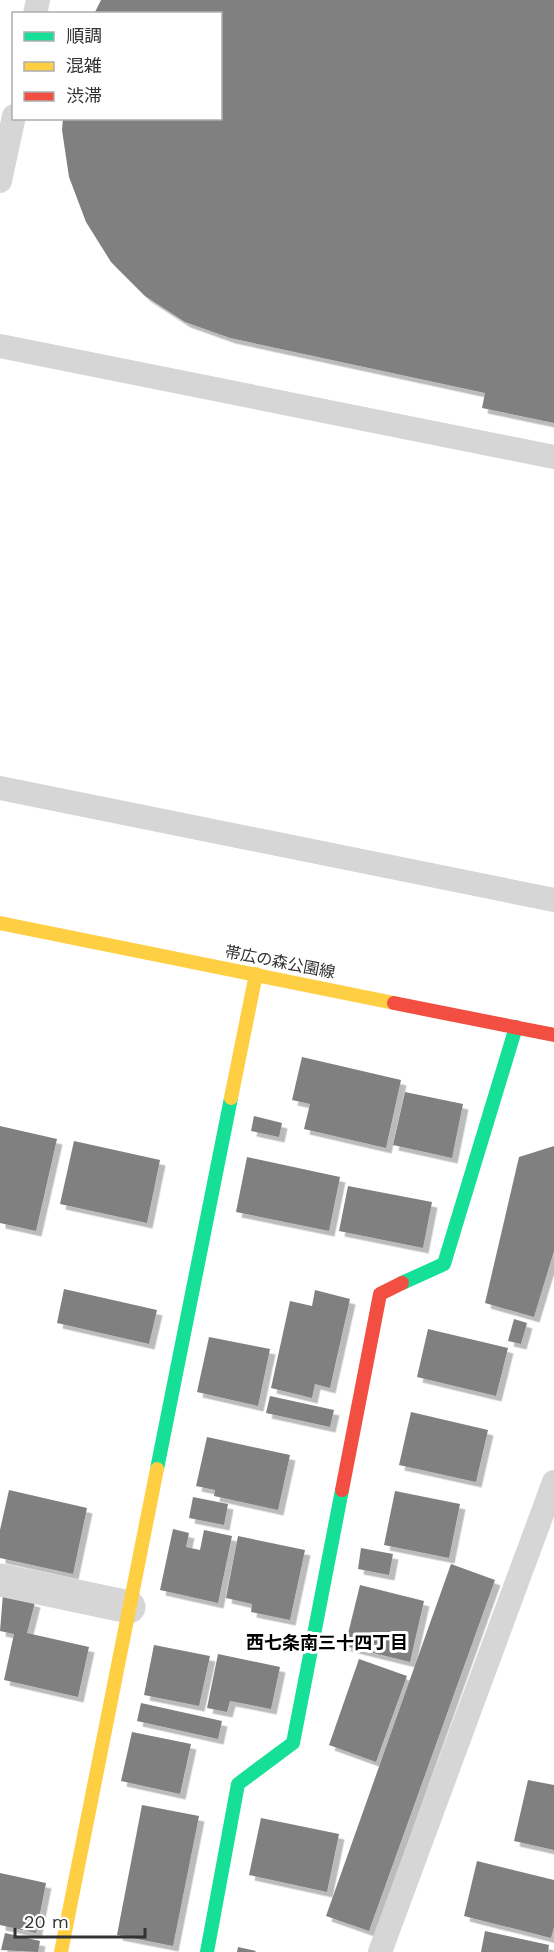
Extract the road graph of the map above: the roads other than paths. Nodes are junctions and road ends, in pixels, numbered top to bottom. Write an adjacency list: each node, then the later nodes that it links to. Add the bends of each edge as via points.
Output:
1 (13, 120): 2 (lane)
2 (0, 181)
3 (0, 346): 4 (lane)
4 (554, 457)
5 (0, 788): 6 (lane)
6 (554, 900)
7 (0, 922): 8 (street, 帯広の森公園線)
8 (256, 974): 9 (street, 帯広の森公園線); 13 (street)
9 (516, 1027): 10 (street, 帯広の森公園線); 15 (street, via 444,1264 380,1294 293,1743 238,1784)
10 (554, 1035)
11 (554, 1482): 16 (lane)
12 (0, 1580): 13 (street)
13 (129, 1607): 14 (street)
14 (61, 1952)
15 (207, 1952)
16 (380, 1952)

